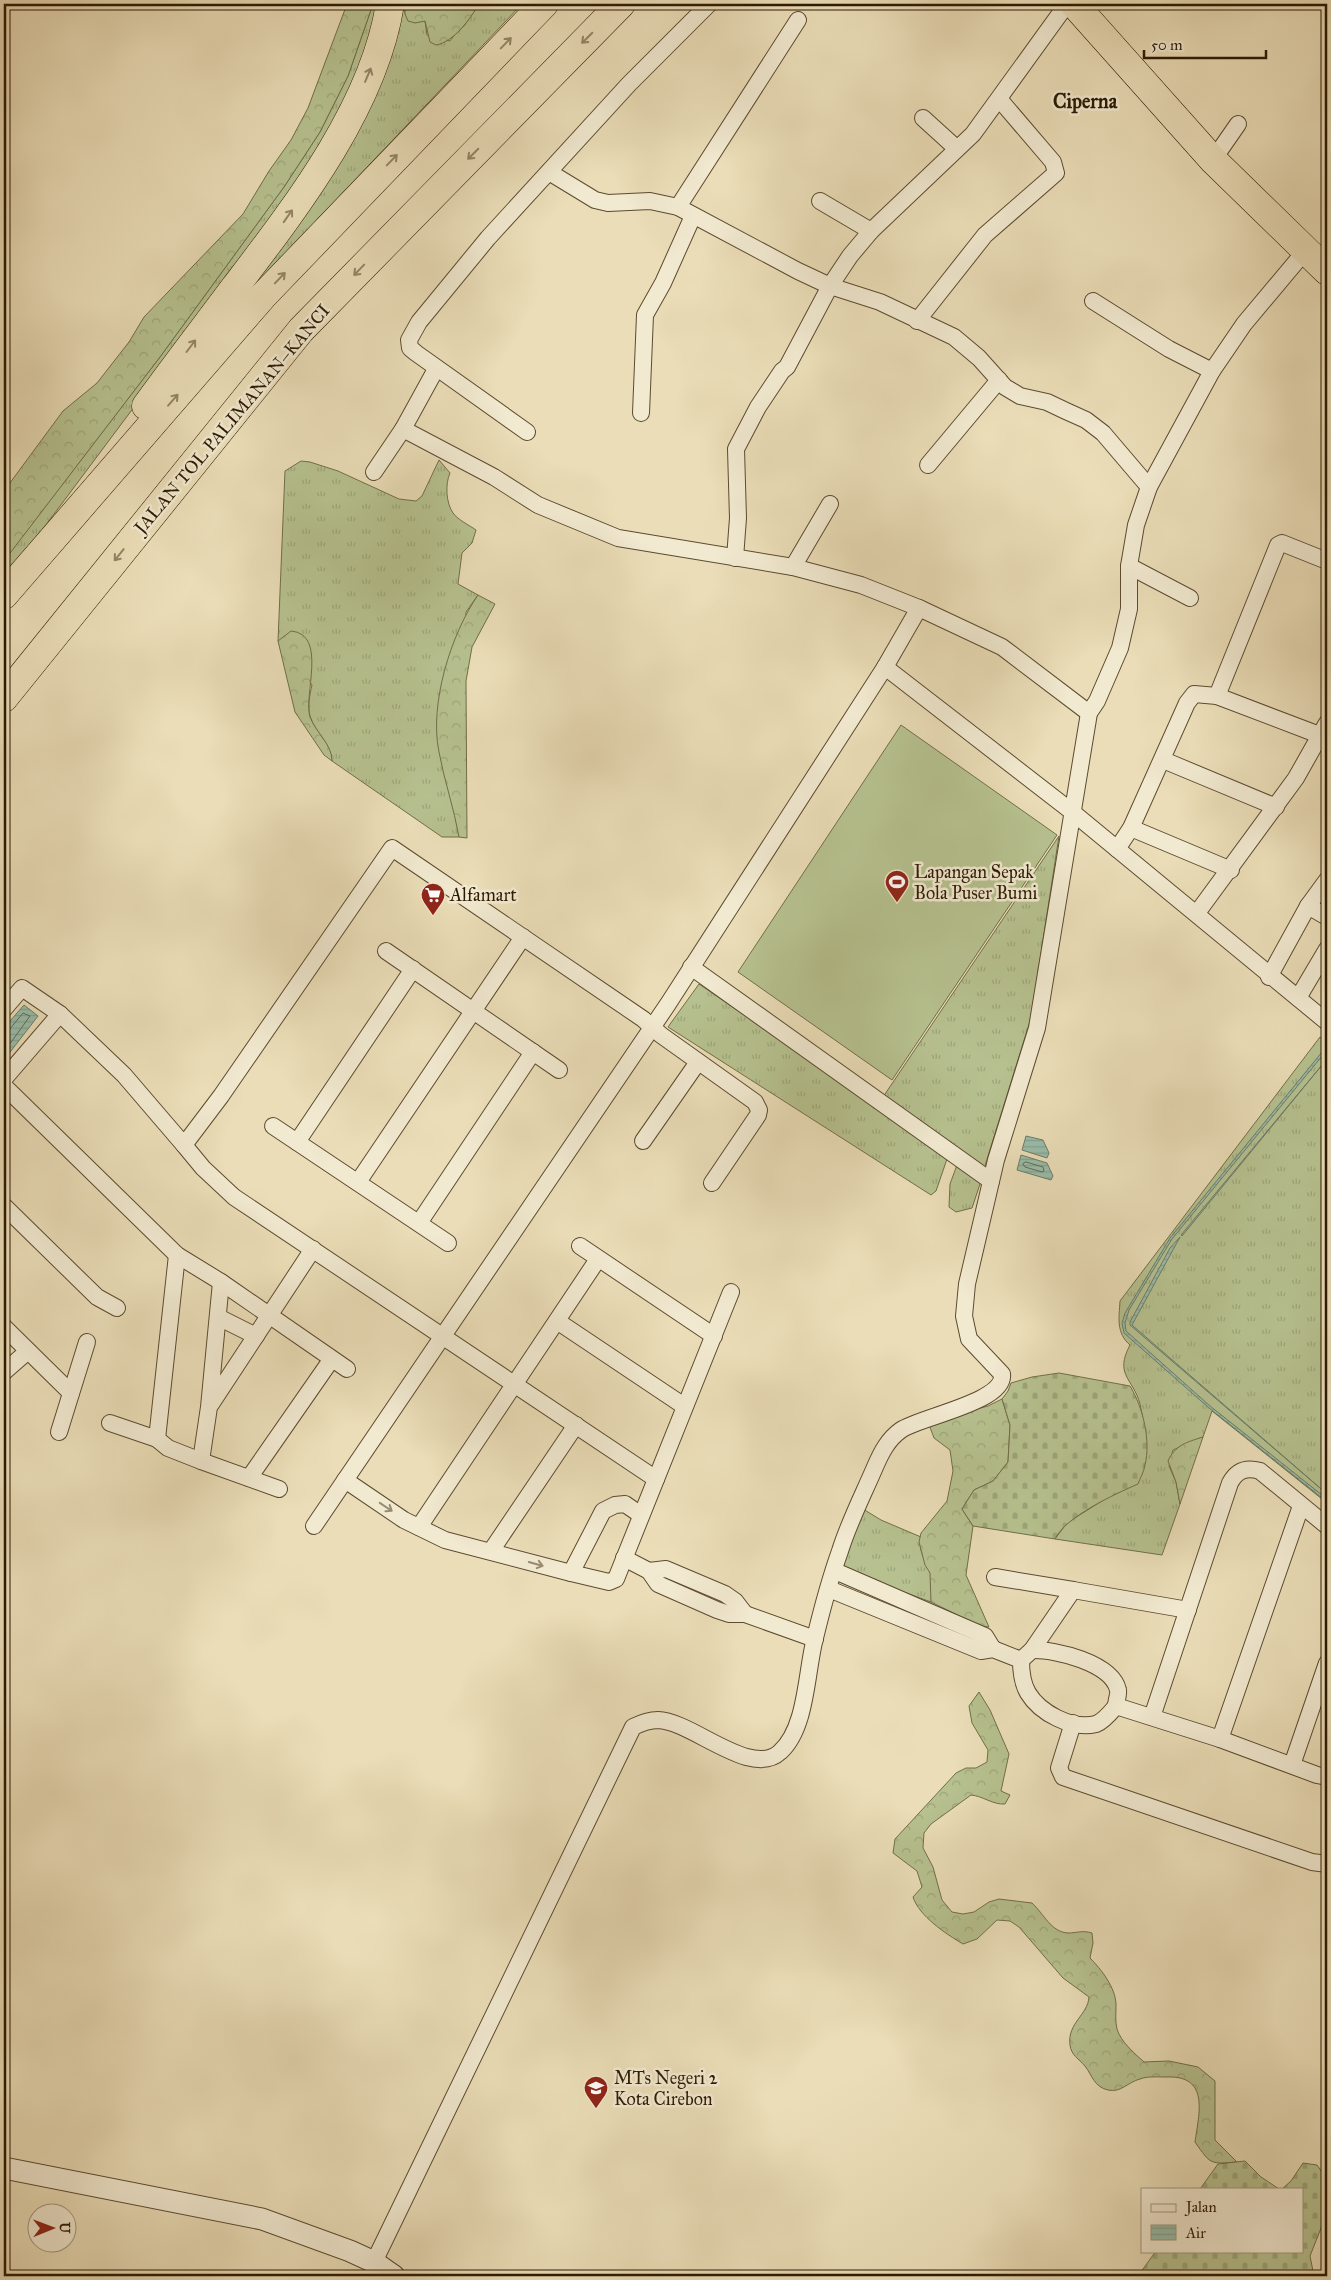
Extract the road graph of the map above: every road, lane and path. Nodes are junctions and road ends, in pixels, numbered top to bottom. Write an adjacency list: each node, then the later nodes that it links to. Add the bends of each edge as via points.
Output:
1 (390, 4): 36 (highway, one-way to 1, via 277,232 316,175 363,88 376,57)
2 (544, 4): 36 (highway, one-way to 2, via 263,296)
3 (621, 4): 41 (highway, JALAN TOL PALIMANAN–KANCI, one-way to 41, via 301,330)
4 (709, 4): 13 (street)
5 (1067, 4): 8 (street)
6 (1074, 4): 12 (highway)
7 (798, 20): 15 (street)
8 (1000, 100): 11 (street, via 973,134); 21 (street, via 1053,162 1056,173 985,235)
9 (923, 118): 11 (street)
10 (1238, 124): 12 (street)
11 (956, 148): 17 (street)
12 (1213, 160): 18 (highway)
13 (549, 172): 15 (street, via 595,200 650,202); 22 (street, via 488,238 419,322 409,340 410,348)
14 (820, 201): 17 (street)
15 (678, 208): 16 (street)
16 (693, 216): 19 (street); 25 (street, via 663,284 645,315)
17 (871, 231): 19 (street)
18 (1321, 262): 23 (street, via 1244,324)
19 (830, 286): 21 (street, via 880,302); 32 (street, via 787,367 758,407 736,449 738,518)
20 (1093, 301): 23 (street, via 1169,349)
21 (917, 321): 24 (street, via 954,337)
22 (436, 368): 26 (street); 27 (street)
23 (1212, 371): 30 (street)
24 (999, 380): 28 (street); 30 (street, via 1020,396 1047,402 1086,420 1119,450)
25 (641, 413)
26 (403, 429): 29 (street); 32 (street, via 564,517 622,538)
27 (527, 432)
28 (928, 465)
29 (374, 472)
30 (1149, 487): 34 (street, via 1136,525)
31 (830, 504): 35 (street)
32 (735, 558): 35 (street)
33 (1327, 561): 40 (street, via 1282,543 1278,545)
34 (1129, 566): 37 (street); 42 (street, via 1129,609 1120,648)
35 (793, 568): 38 (street, via 860,585)
36 (4, 595)
37 (1190, 598)
38 (919, 608): 39 (street); 42 (street, via 1002,647)
39 (885, 667): 46 (street); 57 (street)
40 (1217, 696): 43 (street); 47 (street, via 1194,694 1187,703)
41 (4, 698)
42 (1089, 713): 46 (street)
43 (1325, 730): 45 (street)
44 (1168, 762): 45 (street)
45 (1276, 807): 49 (street)
46 (1071, 811): 48 (street); 75 (street, via 1037,1028)
47 (1131, 828): 48 (street); 49 (street)
48 (1117, 849): 52 (street)
49 (1231, 870): 52 (street)
50 (1327, 880): 51 (street)
51 (1308, 906): 53 (street); 59 (street)
52 (1197, 913): 59 (street)
53 (1327, 917)
54 (523, 937): 63 (street); 65 (street); 74 (street, via 392,848 222,1096)
55 (1327, 949): 60 (street)
56 (386, 951): 58 (street)
57 (691, 968): 65 (street); 75 (street)
58 (413, 969): 63 (street); 73 (street)
59 (1269, 977): 60 (street)
60 (1298, 998): 64 (street)
61 (4, 1009): 62 (street, via 22,988)
62 (56, 1011): 69 (street); 74 (street, via 124,1075)
63 (473, 1011): 66 (street); 76 (street)
64 (1327, 1022)
65 (652, 1027): 67 (street); 93 (street)
66 (533, 1052): 68 (street); 79 (street)
67 (698, 1062): 72 (street); 77 (street, via 755,1102 759,1110 756,1120)
68 (559, 1070)
69 (4, 1079)
70 (4, 1086): 83 (street)
71 (273, 1126): 73 (street)
72 (643, 1141)
73 (297, 1142): 76 (street)
74 (184, 1145): 82 (street, via 234,1197)
75 (991, 1181): 121 (street, via 967,1284 964,1316 969,1340 998,1368 1002,1378 985,1396 902,1429 887,1443 848,1525)
76 (358, 1182): 79 (street)
77 (712, 1183)
78 (4, 1206): 87 (street, via 97,1297)
79 (419, 1223): 80 (street)
80 (448, 1243)
81 (580, 1246): 84 (street)
82 (313, 1249): 88 (street); 93 (street)
83 (177, 1256): 85 (street); 107 (street)
84 (598, 1259): 90 (street); 94 (street)
85 (222, 1282): 88 (street); 89 (street)
86 (731, 1292): 94 (street)
87 (117, 1308)
88 (270, 1315): 92 (street); 97 (street)
89 (218, 1318): 92 (street); 103 (street)
90 (557, 1321): 100 (street); 102 (street)
91 (4, 1327): 96 (street)
92 (256, 1336): 103 (street)
93 (443, 1336): 100 (street); 111 (street)
94 (714, 1336): 102 (street)
95 (87, 1342): 101 (street)
96 (28, 1351): 99 (street); 101 (street)
97 (329, 1357): 98 (street); 109 (street, via 329,1363)
98 (346, 1369)
99 (4, 1372)
100 (515, 1384): 105 (street); 117 (street)
101 (71, 1393): 106 (street)
102 (684, 1406): 110 (street)
103 (209, 1407): 108 (street)
104 (110, 1423): 107 (street)
105 (576, 1425): 110 (street); 118 (street)
106 (59, 1432)
107 (157, 1439): 108 (street, via 168,1448)
108 (201, 1460): 109 (street)
109 (249, 1478): 112 (street)
110 (656, 1478): 114 (street)
111 (345, 1480): 115 (street); 117 (street, one-way to 117)
112 (279, 1489)
113 (1302, 1506): 116 (street); 126 (street, via 1260,1472 1251,1468 1235,1474); 135 (street)
114 (642, 1515): 119 (street); 122 (street, via 624,1504 603,1511)
115 (314, 1526)
116 (1327, 1526)
117 (419, 1527): 118 (street, via 445,1540)
118 (491, 1551): 122 (street, one-way to 122)
119 (624, 1558): 120 (street); 122 (street, via 616,1579 609,1582)
120 (650, 1570): 127 (street, via 666,1569 724,1594 735,1601); 127 (street, via 658,1584 717,1610)
121 (835, 1571): 124 (street); 129 (street, via 985,1636)
122 (571, 1573)
123 (995, 1577): 125 (street)
124 (829, 1589): 128 (street); 129 (street, via 980,1651)
125 (1072, 1590): 126 (street); 130 (street)
126 (1188, 1610): 133 (street)
127 (745, 1614): 128 (street)
128 (814, 1639): 140 (street, via 802,1710 790,1741 779,1754 764,1760 738,1755 675,1723 652,1720 633,1727)
129 (993, 1650): 130 (street)
130 (1027, 1655): 132 (street, via 1046,1649 1091,1664 1110,1676 1118,1690); 134 (street, via 1021,1676 1028,1693 1041,1708)
131 (1327, 1663): 136 (street)
132 (1116, 1706): 133 (street); 134 (street, via 1096,1724)
133 (1152, 1717): 135 (street)
134 (1073, 1724): 138 (street, via 1059,1768 1062,1778 1312,1862)
135 (1220, 1739): 136 (street)
136 (1292, 1765): 137 (street)
137 (1327, 1777)
138 (1327, 1864)
139 (4, 2168): 140 (street, via 262,2219)
140 (374, 2262): 141 (street)
141 (394, 2276)

